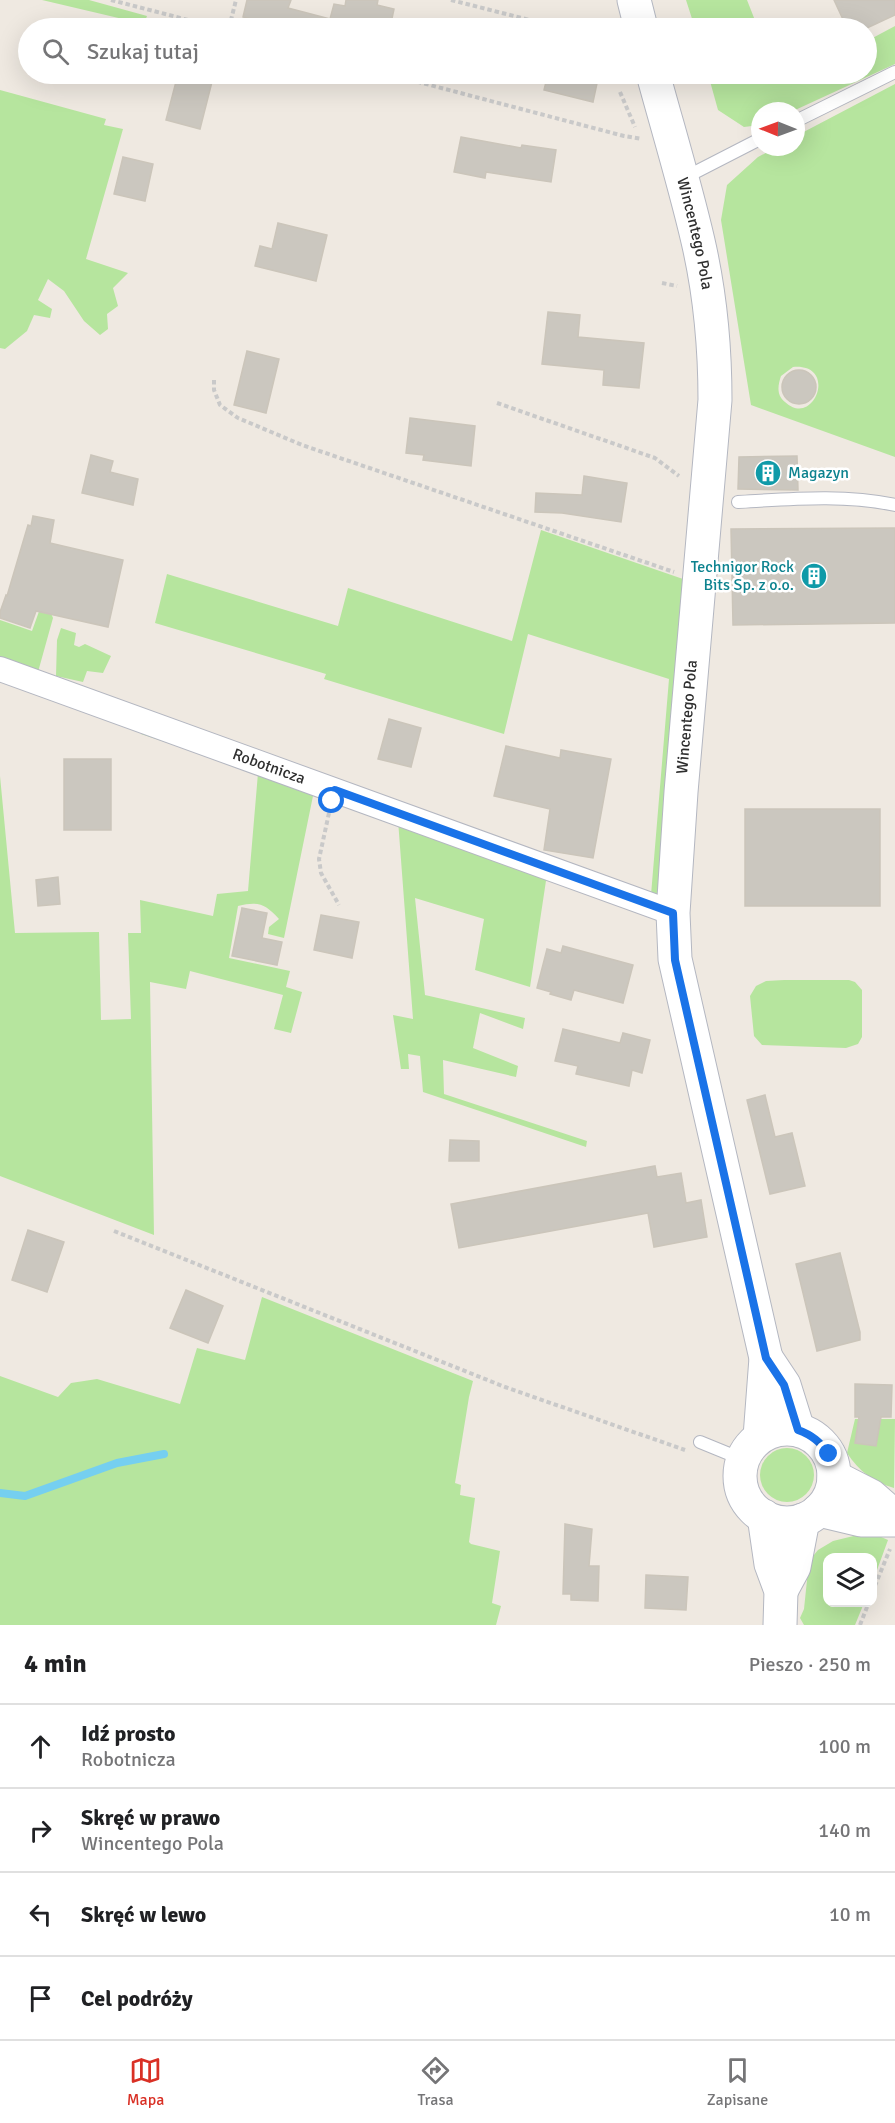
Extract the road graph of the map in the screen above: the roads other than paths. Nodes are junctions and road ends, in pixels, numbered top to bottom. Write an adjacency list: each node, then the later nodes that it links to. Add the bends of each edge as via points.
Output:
1 (634, 0): 2 (street)
2 (638, 18)
3 (895, 72): 4 (lane)
4 (877, 81)
5 (656, 84): 9 (street, Wincentego Pola)
6 (871, 84): 7 (lane)
7 (805, 117)
8 (751, 144): 9 (lane)
9 (682, 179): 13 (street, Wincentego Pola, via 709,300 715,400)
10 (738, 502): 11 (lane, via 807,498)
11 (895, 505)
12 (0, 669): 13 (street, Robotnicza, via 333,796)
13 (673, 913): 14 (street, Wincentego Pola, via 675,960)
14 (766, 1358): 15 (street, Wincentego Pola, via 784,1385); 17 (street, Wincentego Pola)
15 (798, 1430): 17 (street, via 772,1431); 18 (street, via 821,1443 834,1466)
16 (700, 1442): 17 (lane)
17 (740, 1448): 20 (street, via 741,1485 754,1508)
18 (834, 1477): 19 (street, via 831,1493); 21 (street, via 871,1496)
19 (811, 1515): 20 (street, via 783,1522); 21 (street); 22 (street, via 794,1567)
20 (764, 1516): 22 (street, via 771,1564)
21 (895, 1525)
22 (781, 1591): 23 (street)
23 (780, 1625)

